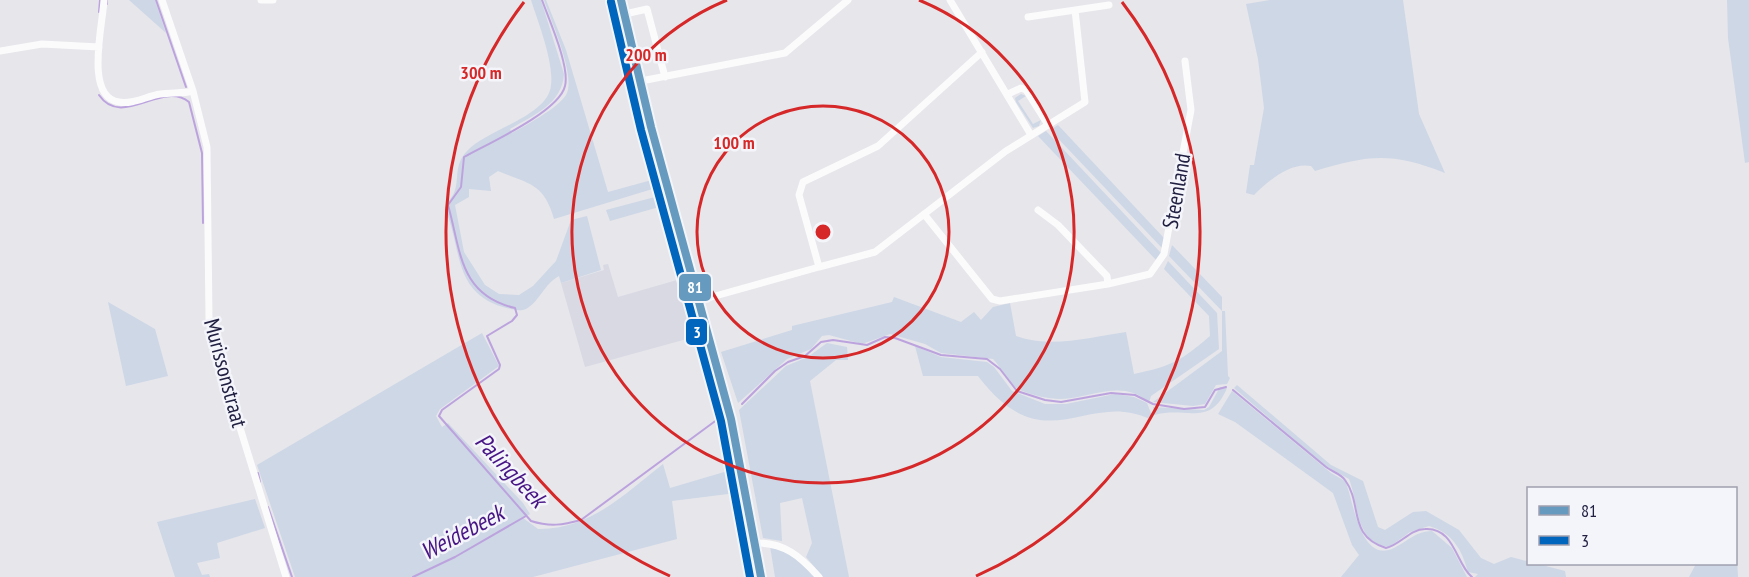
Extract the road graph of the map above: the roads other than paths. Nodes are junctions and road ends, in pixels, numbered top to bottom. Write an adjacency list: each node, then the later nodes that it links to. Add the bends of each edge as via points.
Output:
1 (104, 0): 12 (street)
2 (162, 0): 18 (street, Murissonstraat)
3 (261, 0): 4 (street)
4 (273, 0)
5 (621, 0): 10 (main road)
6 (848, 0): 16 (street, via 785,53)
7 (950, 0): 14 (street)
8 (1109, 5): 9 (street)
9 (1075, 10): 11 (street); 20 (street, via 1085,102)
10 (625, 14): 16 (street, via 647,9); 17 (main road)
11 (1028, 17)
12 (99, 47): 13 (street, via 42,44); 18 (street, via 99,80 111,99 128,102 163,93)
13 (0, 51)
14 (982, 52): 19 (street); 24 (street, via 878,146 803,182 799,195)
15 (1185, 61): 25 (street, Steenland, via 1191,110 1164,254 1150,274)
16 (665, 77): 17 (street)
17 (641, 81): 26 (main road)
18 (193, 92): 28 (street, Murissonstraat, via 207,147 209,318 213,340)
19 (1008, 94): 20 (street, via 1021,88 1026,90); 21 (street)
20 (1048, 125): 21 (street)
21 (1031, 135): 23 (street)
22 (1038, 210): 25 (street, via 1059,225 1107,276)
23 (924, 214): 24 (street, via 875,252); 25 (street, Steenland, via 992,299 1000,301)
24 (819, 267): 26 (street)
25 (1108, 284)
26 (701, 300): 27 (main road, via 735,438)
27 (754, 543): 29 (main road); 30 (street, via 787,548)
28 (286, 577)
29 (760, 577)
30 (819, 577)

